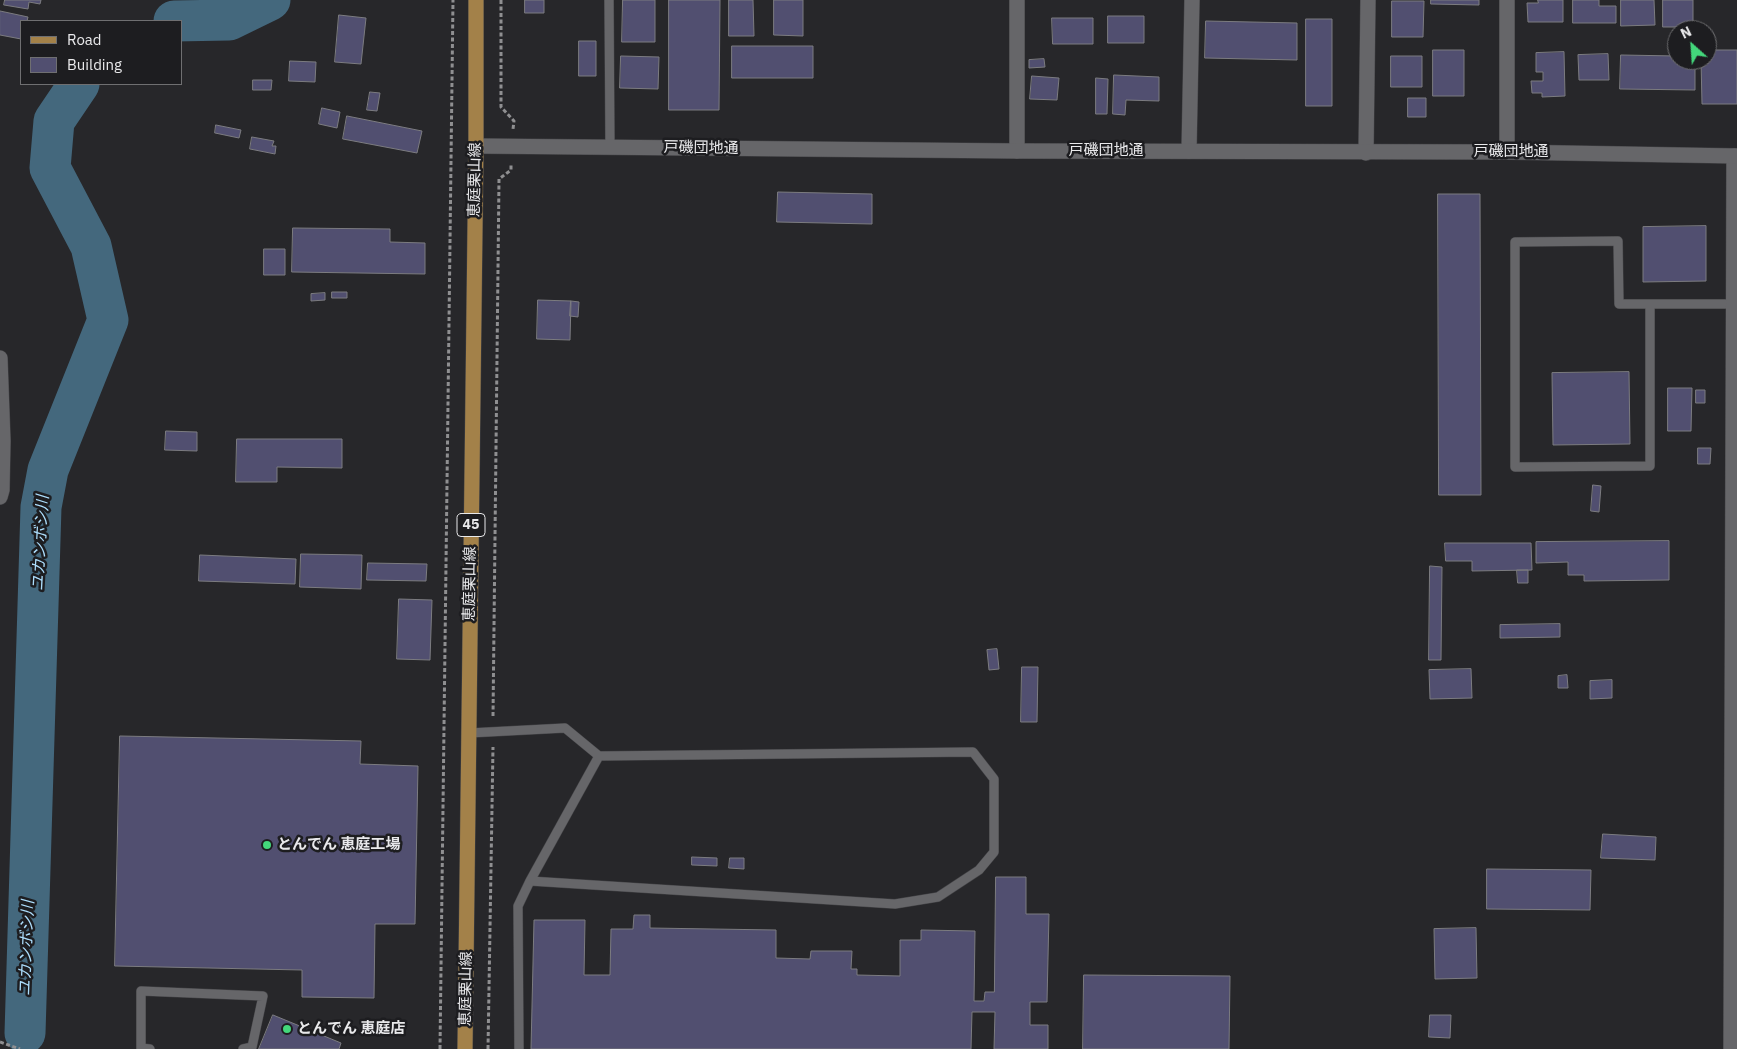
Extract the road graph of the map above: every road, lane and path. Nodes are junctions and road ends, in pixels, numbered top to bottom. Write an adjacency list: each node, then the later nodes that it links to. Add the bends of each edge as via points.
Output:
1 (453, 0): 33 (path)
2 (476, 0): 9 (main road, 恵庭栗山線 / 45)
3 (501, 0): 10 (path, via 501,107 514,121)
4 (609, 0): 11 (lane)
5 (1017, 0): 12 (street)
6 (1192, 0): 13 (street)
7 (1368, 0): 15 (street)
8 (1506, 0): 14 (street)
9 (476, 146): 10 (street, 戸磯団地通); 24 (main road, 恵庭栗山線 / 45)
10 (512, 146): 11 (street, 戸磯団地通); 23 (path, via 511,170 499,179)
11 (610, 147): 12 (street, 戸磯団地通)
12 (1017, 151): 13 (street, 戸磯団地通)
13 (1189, 151): 15 (street, 戸磯団地通)
14 (1507, 152): 15 (street, 戸磯団地通); 16 (street, 戸磯団地通)
15 (1366, 153)
16 (1736, 156): 18 (street)
17 (1650, 304): 17 (lane, via 1650,466 1515,467 1514,242 1618,241 1619,304); 18 (lane)
18 (1733, 304): 22 (street)
19 (0, 358): 20 (street)
20 (1, 440): 21 (street)
21 (0, 498)
22 (1735, 521): 26 (street)
23 (493, 732): 24 (lane); 25 (lane, via 565,728); 35 (path)
24 (469, 733): 34 (main road, 恵庭栗山線 / 45)
25 (599, 756): 27 (lane); 27 (lane, via 973,752 994,779 994,852 979,870 938,896 895,904)
26 (1734, 789): 28 (street)
27 (530, 881): 36 (lane, via 518,906)
28 (1734, 965): 37 (street)
29 (0, 1042): 30 (path)
30 (20, 1049)
31 (150, 1049): 32 (lane, via 141,1048 141,991 263,996 252,1047)
32 (243, 1049)
33 (440, 1049)
34 (465, 1049)
35 (488, 1049)
36 (519, 1049)
37 (1731, 1049)

